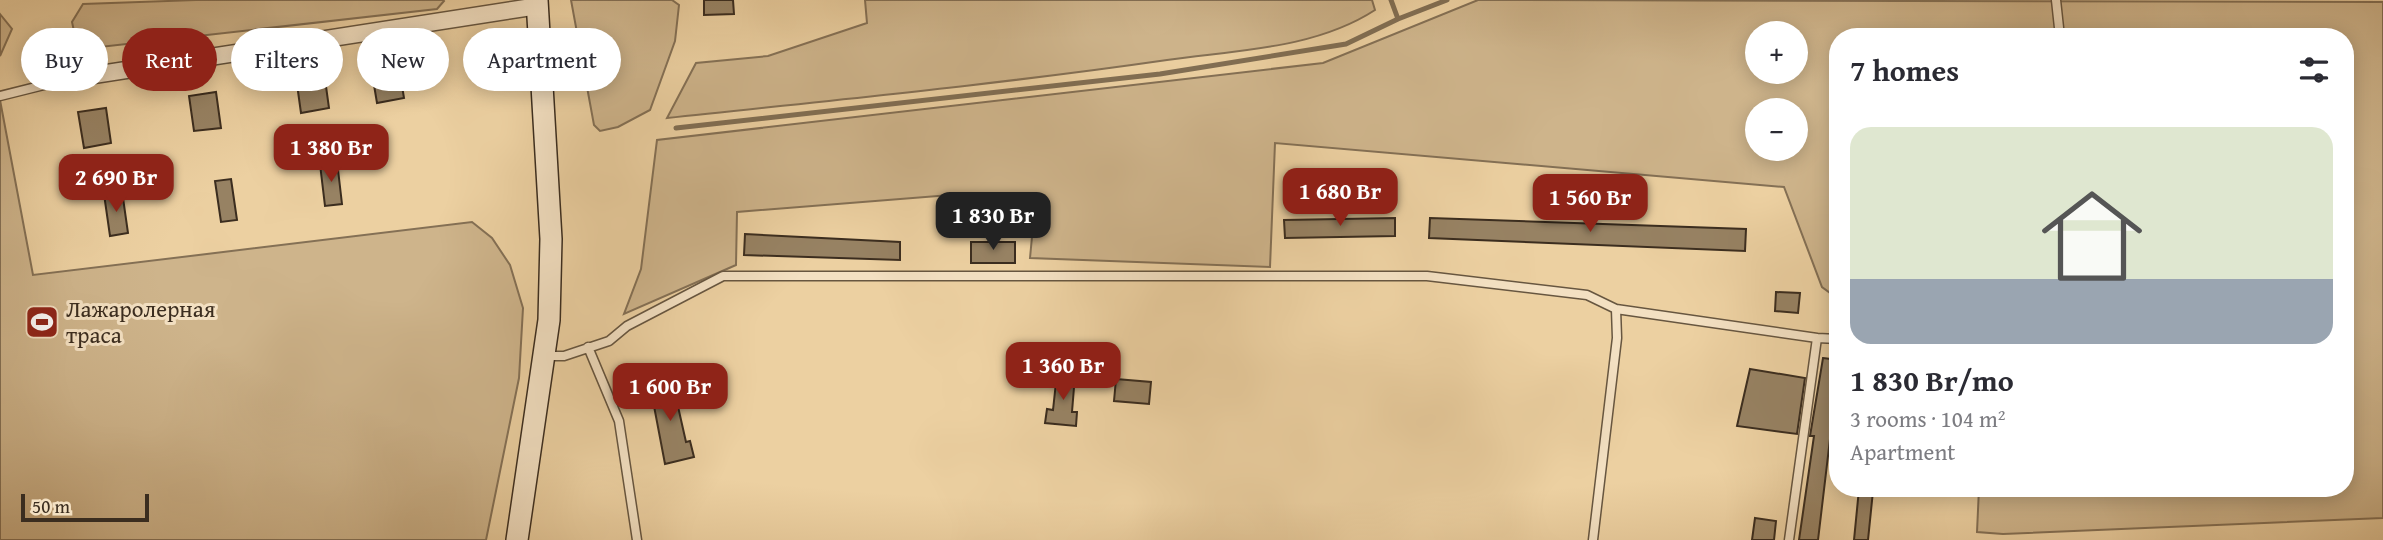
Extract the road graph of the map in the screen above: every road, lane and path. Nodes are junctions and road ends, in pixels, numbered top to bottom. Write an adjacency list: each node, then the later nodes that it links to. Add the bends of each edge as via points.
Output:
1 (2056, 0): 3 (lane)
2 (538, 3): 4 (street); 11 (main road, via 551,239)
3 (2059, 28)
4 (108, 73)
5 (21, 91): 6 (lane)
6 (0, 96)
7 (1616, 309): 8 (lane); 10 (lane, via 1587,295 1427,275 723,276 627,326 609,341); 14 (lane, via 1617,338)
8 (1816, 338): 9 (lane); 15 (lane)
9 (1829, 339)
10 (588, 347): 11 (lane, via 564,356); 13 (lane, via 619,421)
11 (545, 356): 12 (main road)
12 (517, 540)
13 (637, 540)
14 (1593, 540)
15 (1789, 540)

